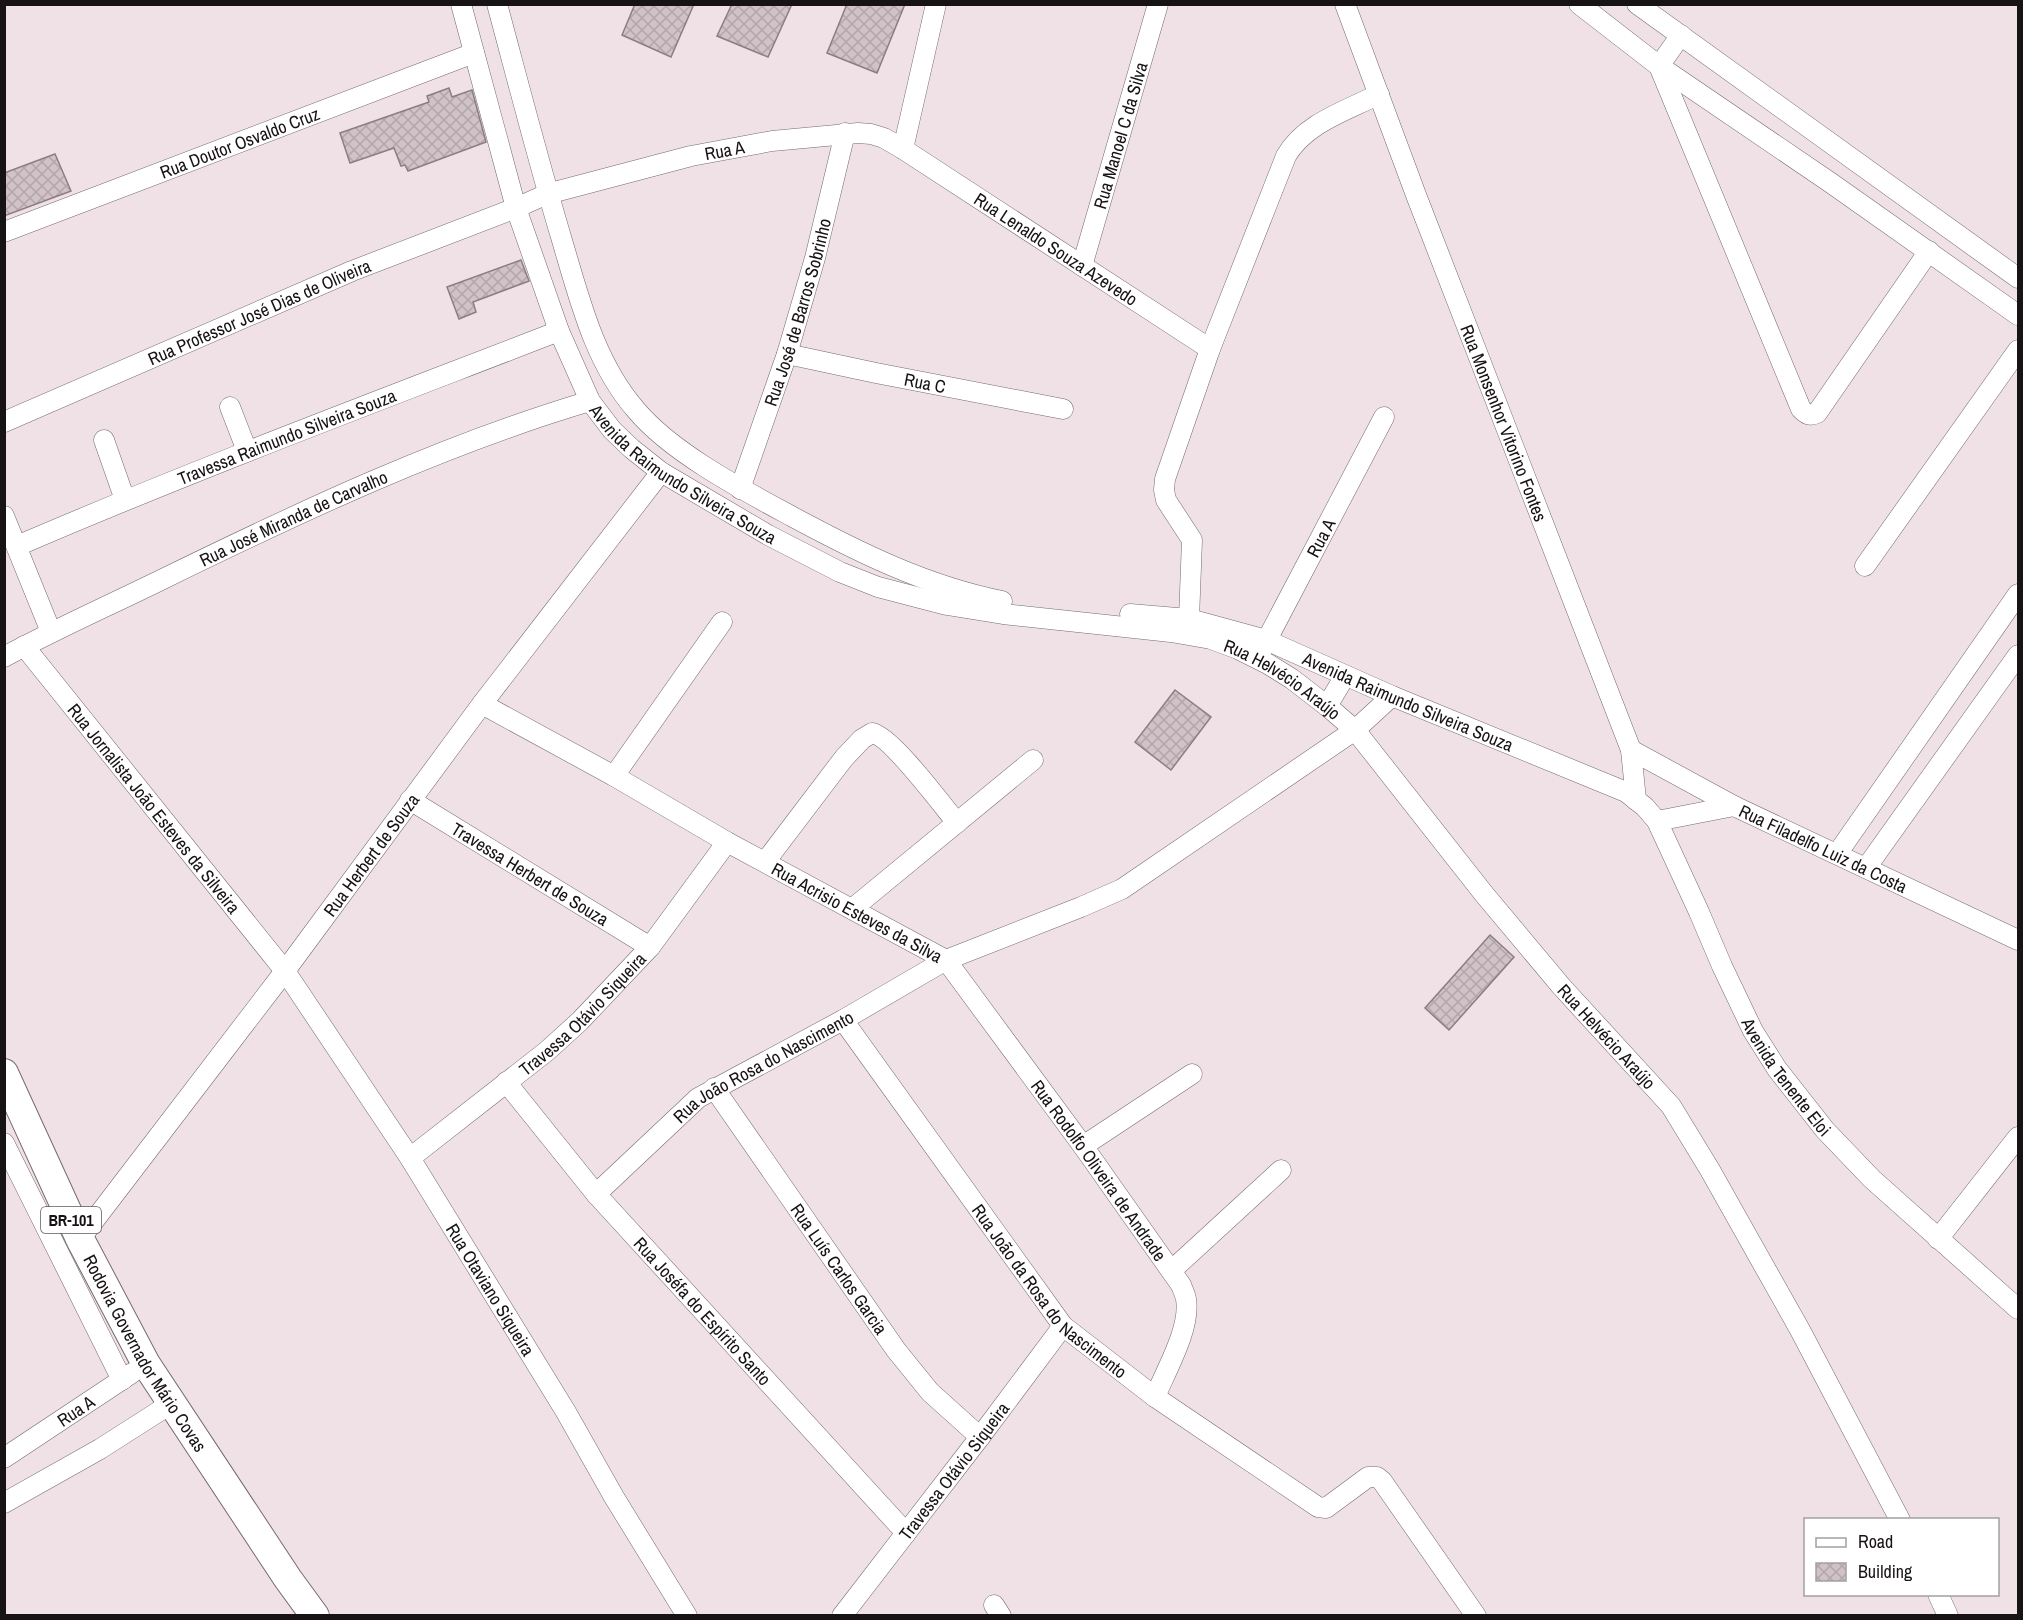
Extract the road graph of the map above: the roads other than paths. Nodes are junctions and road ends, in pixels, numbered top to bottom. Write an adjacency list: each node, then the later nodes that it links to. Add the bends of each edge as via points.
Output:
1 (461, 4): 9 (street, Avenida Raimundo Silveira Souza)
2 (497, 4): 16 (street, Avenida Raimundo Silveira Souza)
3 (936, 4): 13 (street)
4 (1158, 4): 20 (street, Rua Manoel C da Silva)
5 (1345, 4): 11 (street, Rua Monsenhor Vitorino Fontes)
6 (1579, 4): 10 (street)
7 (1637, 4): 8 (street)
8 (1681, 35): 10 (street); 14 (street)
9 (474, 53): 17 (street, Avenida Raimundo Silveira Souza); 18 (street, Rua Doutor Osvaldo Cruz)
10 (1659, 66): 15 (street); 19 (street, via 1805,414 1817,413)
11 (1379, 94): 24 (street, via 1317,125 1293,144); 55 (street, Rua Monsenhor Vitorino Fontes)
12 (845, 134): 13 (street, Rua A, via 870,134); 16 (street, Rua A, via 772,141 691,156); 26 (street, Rua José de Barros Sobrinho)
13 (903, 149): 20 (street, Rua Lenaldo Souza Azevedo)
14 (1849, 158): 15 (street); 21 (street)
15 (1831, 183): 19 (street)
16 (548, 194): 17 (street, Rua A); 35 (street, Avenida Raimundo Silveira Souza, via 584,313 617,387 660,434)
17 (516, 208): 23 (street, Avenida Raimundo Silveira Souza); 31 (street, Rua Professor José Dias de Oliveira, via 352,270)
18 (4, 232)
19 (1929, 251): 22 (street)
20 (1082, 266): 24 (street, Rua Lenaldo Souza Azevedo)
21 (2019, 278)
22 (2019, 315)
23 (559, 331): 27 (street, Avenida Raimundo Silveira Souza); 33 (street, Travessa Raimundo Silveira Souza)
24 (1210, 349): 42 (street, via 1164,490 1166,500 1192,540)
25 (2019, 350): 39 (street)
26 (787, 354): 29 (street, Rua C); 35 (street, Rua José de Barros Sobrinho)
27 (590, 401): 34 (street, Avenida Raimundo Silveira Souza, via 612,430); 43 (street, Rua José Miranda de Carvalho, via 472,439 363,485)
28 (230, 407): 33 (street)
29 (1063, 409)
30 (1384, 417): 45 (street, Rua A)
31 (4, 422)
32 (104, 440): 36 (street)
33 (247, 451): 36 (street, Travessa Raimundo Silveira Souza)
34 (661, 472): 42 (street, Avenida Raimundo Silveira Souza, via 768,535 878,587 992,612); 52 (street, Rua Herbert de Souza)
35 (740, 489): 42 (street, Avenida Raimundo Silveira Souza, via 884,562 947,588 1028,606)
36 (125, 500): 38 (street, Travessa Raimundo Silveira Souza)
37 (4, 516): 38 (street)
38 (17, 546): 43 (street)
39 (1865, 566)
40 (2019, 594): 64 (street)
41 (722, 622): 57 (street)
42 (1187, 626): 44 (street, Avenida Raimundo Silveira Souza); 45 (street, Avenida Raimundo Silveira Souza)
43 (51, 632): 46 (street, Rua José Miranda de Carvalho)
44 (1211, 639): 49 (street, Rua Helvécio Araújo)
45 (1266, 640): 49 (street, Rua A); 50 (street, Avenida Raimundo Silveira Souza)
46 (24, 646): 48 (street, Rua José Miranda de Carvalho); 71 (street, Rua Jornalista João Esteves da Silveira)
47 (2019, 656): 66 (street)
48 (4, 657)
49 (1257, 659): 53 (street, Rua Helvécio Araújo)
50 (1345, 676): 51 (street, Avenida Raimundo Silveira Souza); 53 (street)
51 (1392, 696): 54 (street, Rua Acrisio Esteves da Silva); 58 (street, Avenida Raimundo Silveira Souza)
52 (482, 704): 57 (street, Rua Acrisio Esteves da Silva); 59 (street, Rua Herbert de Souza)
53 (1327, 706): 54 (street, Rua Helvécio Araújo)
54 (1355, 730): 70 (street, Rua Acrisio Esteves da Silva, via 1122,889); 96 (street, Rua Helvécio Araújo, via 1526,944 1671,1106 1800,1330)
55 (1631, 750): 58 (street, Rua Monsenhor Vitorino Fontes); 60 (street, Rua Filadelfo Luiz da Costa)
56 (1033, 760): 62 (street)
57 (614, 776): 63 (street, Rua Acrisio Esteves da Silva)
58 (1631, 796): 61 (street, Avenida Tenente Eloi)
59 (410, 800): 69 (street, Travessa Herbert de Souza); 71 (street, Rua Herbert de Souza)
60 (1734, 806): 61 (street); 64 (street, Rua Filadelfo Luiz da Costa)
61 (1657, 821): 85 (street, Avenida Tenente Eloi, via 1753,1031 1777,1069 1842,1149)
62 (957, 823): 65 (street, via 897,752 880,736 872,734 844,758); 67 (street)
63 (727, 842): 65 (street, Rua Acrisio Esteves da Silva); 69 (street, Travessa Otávio Siqueira)
64 (1837, 854): 66 (street, Rua Filadelfo Luiz da Costa)
65 (765, 862): 67 (street, Rua Acrisio Esteves da Silva)
66 (1866, 868): 68 (street, Rua Filadelfo Luiz da Costa)
67 (852, 909): 70 (street, Rua Acrisio Esteves da Silva)
68 (2019, 939)
69 (650, 947): 75 (street, Travessa Otávio Siqueira, via 580,1021)
70 (946, 960): 72 (street, Rua João Rosa do Nascimento); 79 (street, Rua Rodolfo Oliveira de Andrade)
71 (285, 971): 80 (street, Rua Otaviano Siqueira); 84 (street, Rua Herbert de Souza)
72 (843, 1020): 76 (street, Rua João Rosa do Nascimento); 88 (street, Rua João da Rosa do Nascimento)
73 (4, 1073): 84 (highway, Rodovia Governador Mário Covas / BR-101)
74 (1191, 1074): 79 (street)
75 (506, 1082): 80 (street, Travessa Otávio Siqueira); 83 (street, Rua Joséfa do Espírito Santo)
76 (714, 1088): 83 (street, Rua João Rosa do Nascimento, via 698,1098); 93 (street, Rua Luís Carlos Garcia, via 896,1350 930,1392)
77 (2019, 1137): 85 (street)
78 (4, 1143): 82 (street)
79 (1083, 1146): 86 (street, Rua Rodolfo Oliveira de Andrade)
80 (410, 1158): 100 (street, Rua Otaviano Siqueira)
81 (1281, 1170): 86 (street)
82 (11, 1172): 90 (street)
83 (596, 1194): 97 (street, Rua Joséfa do Espírito Santo)
84 (80, 1239): 89 (highway, Rodovia Governador Mário Covas / BR-101)
85 (1938, 1239): 87 (street, Avenida Tenente Eloi)
86 (1172, 1270): 91 (street, Rua Rodolfo Oliveira de Andrade, via 1182,1285 1186,1309 1180,1338)
87 (2019, 1310)
88 (1063, 1326): 91 (street, Rua João da Rosa do Nascimento); 93 (street, Travessa Otávio Siqueira)
89 (146, 1364): 90 (street, Rua A); 92 (highway, Rodovia Governador Mário Covas / BR-101)
90 (122, 1380): 94 (street, Rua A)
91 (1155, 1397): 102 (street, Rua João da Rosa do Nascimento, via 1318,1507 1326,1508 1368,1477 1382,1481)
92 (172, 1403): 95 (street); 99 (highway, Rodovia Governador Mário Covas / BR-101)
93 (980, 1437): 97 (street, Travessa Otávio Siqueira)
94 (4, 1458)
95 (4, 1503)
96 (1899, 1518)
97 (906, 1533): 101 (street, Travessa Otávio Siqueira)
98 (1939, 1596): 103 (street)
99 (315, 1616)
100 (687, 1616)
101 (842, 1616)
102 (1476, 1616)
103 (1948, 1616)

